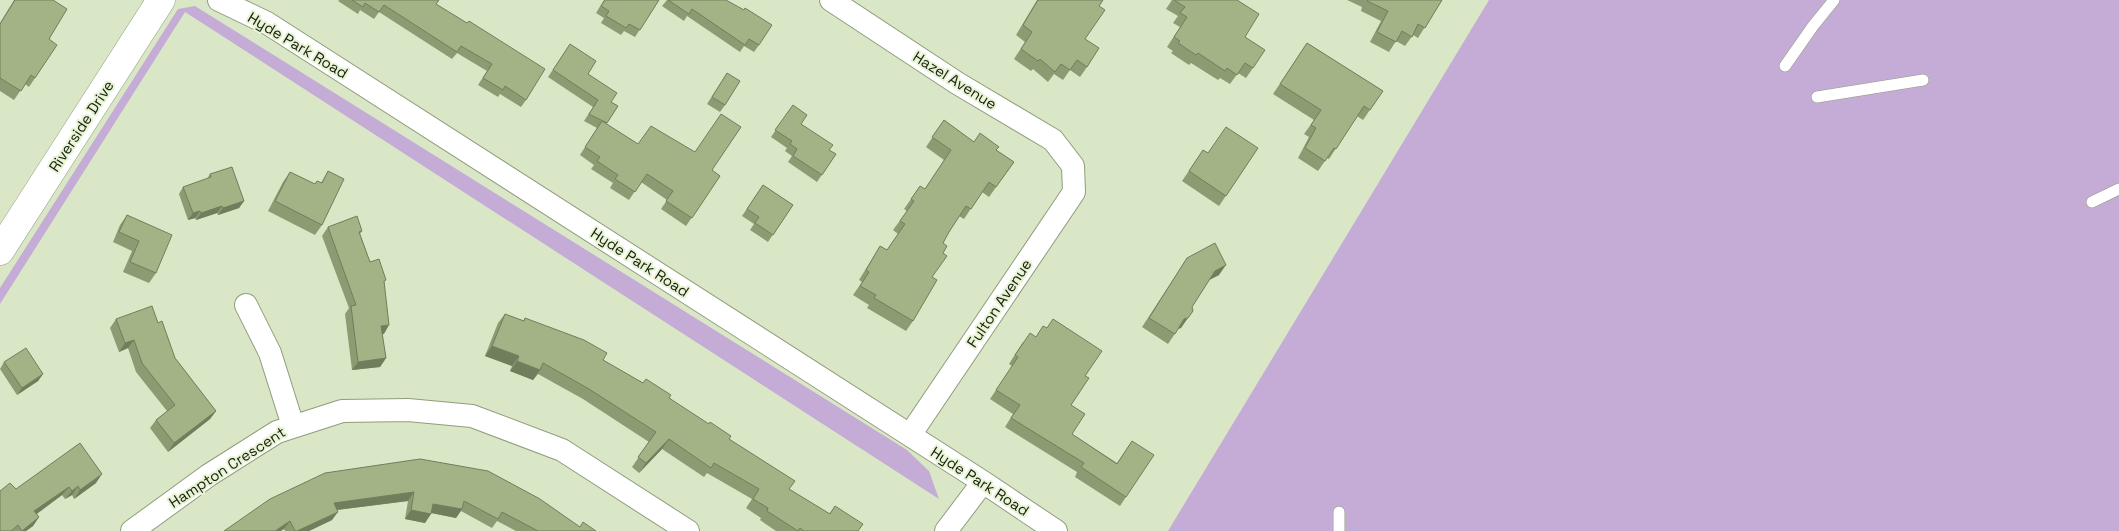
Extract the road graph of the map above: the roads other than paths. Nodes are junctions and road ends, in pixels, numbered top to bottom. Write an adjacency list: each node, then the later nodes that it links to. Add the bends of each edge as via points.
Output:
1 (161, 0): 11 (main road, Riverside Drive)
2 (219, 0): 14 (street, Hyde Park Road, via 267,23)
3 (831, 0): 8 (street, Hazel Avenue, via 957,84 1053,140)
4 (1834, 0): 5 (lane)
5 (1785, 66)
6 (1923, 80): 7 (lane)
7 (1817, 97)
8 (1073, 166): 14 (street, Fulton Avenue, via 1074,192)
9 (2119, 189): 10 (lane)
10 (2092, 202)
11 (0, 251)
12 (246, 305): 13 (street, via 270,353)
13 (293, 426): 17 (street, Hampton Crescent, via 277,432 209,475); 18 (street, Hampton Crescent, via 342,411 408,410 472,416 562,450)
14 (910, 435): 15 (street, Hyde Park Road)
15 (984, 482): 19 (street); 20 (street, Hyde Park Road)
16 (1339, 512): 21 (lane)
17 (132, 531)
18 (688, 531)
19 (946, 531)
20 (1056, 531)
21 (1339, 531)

